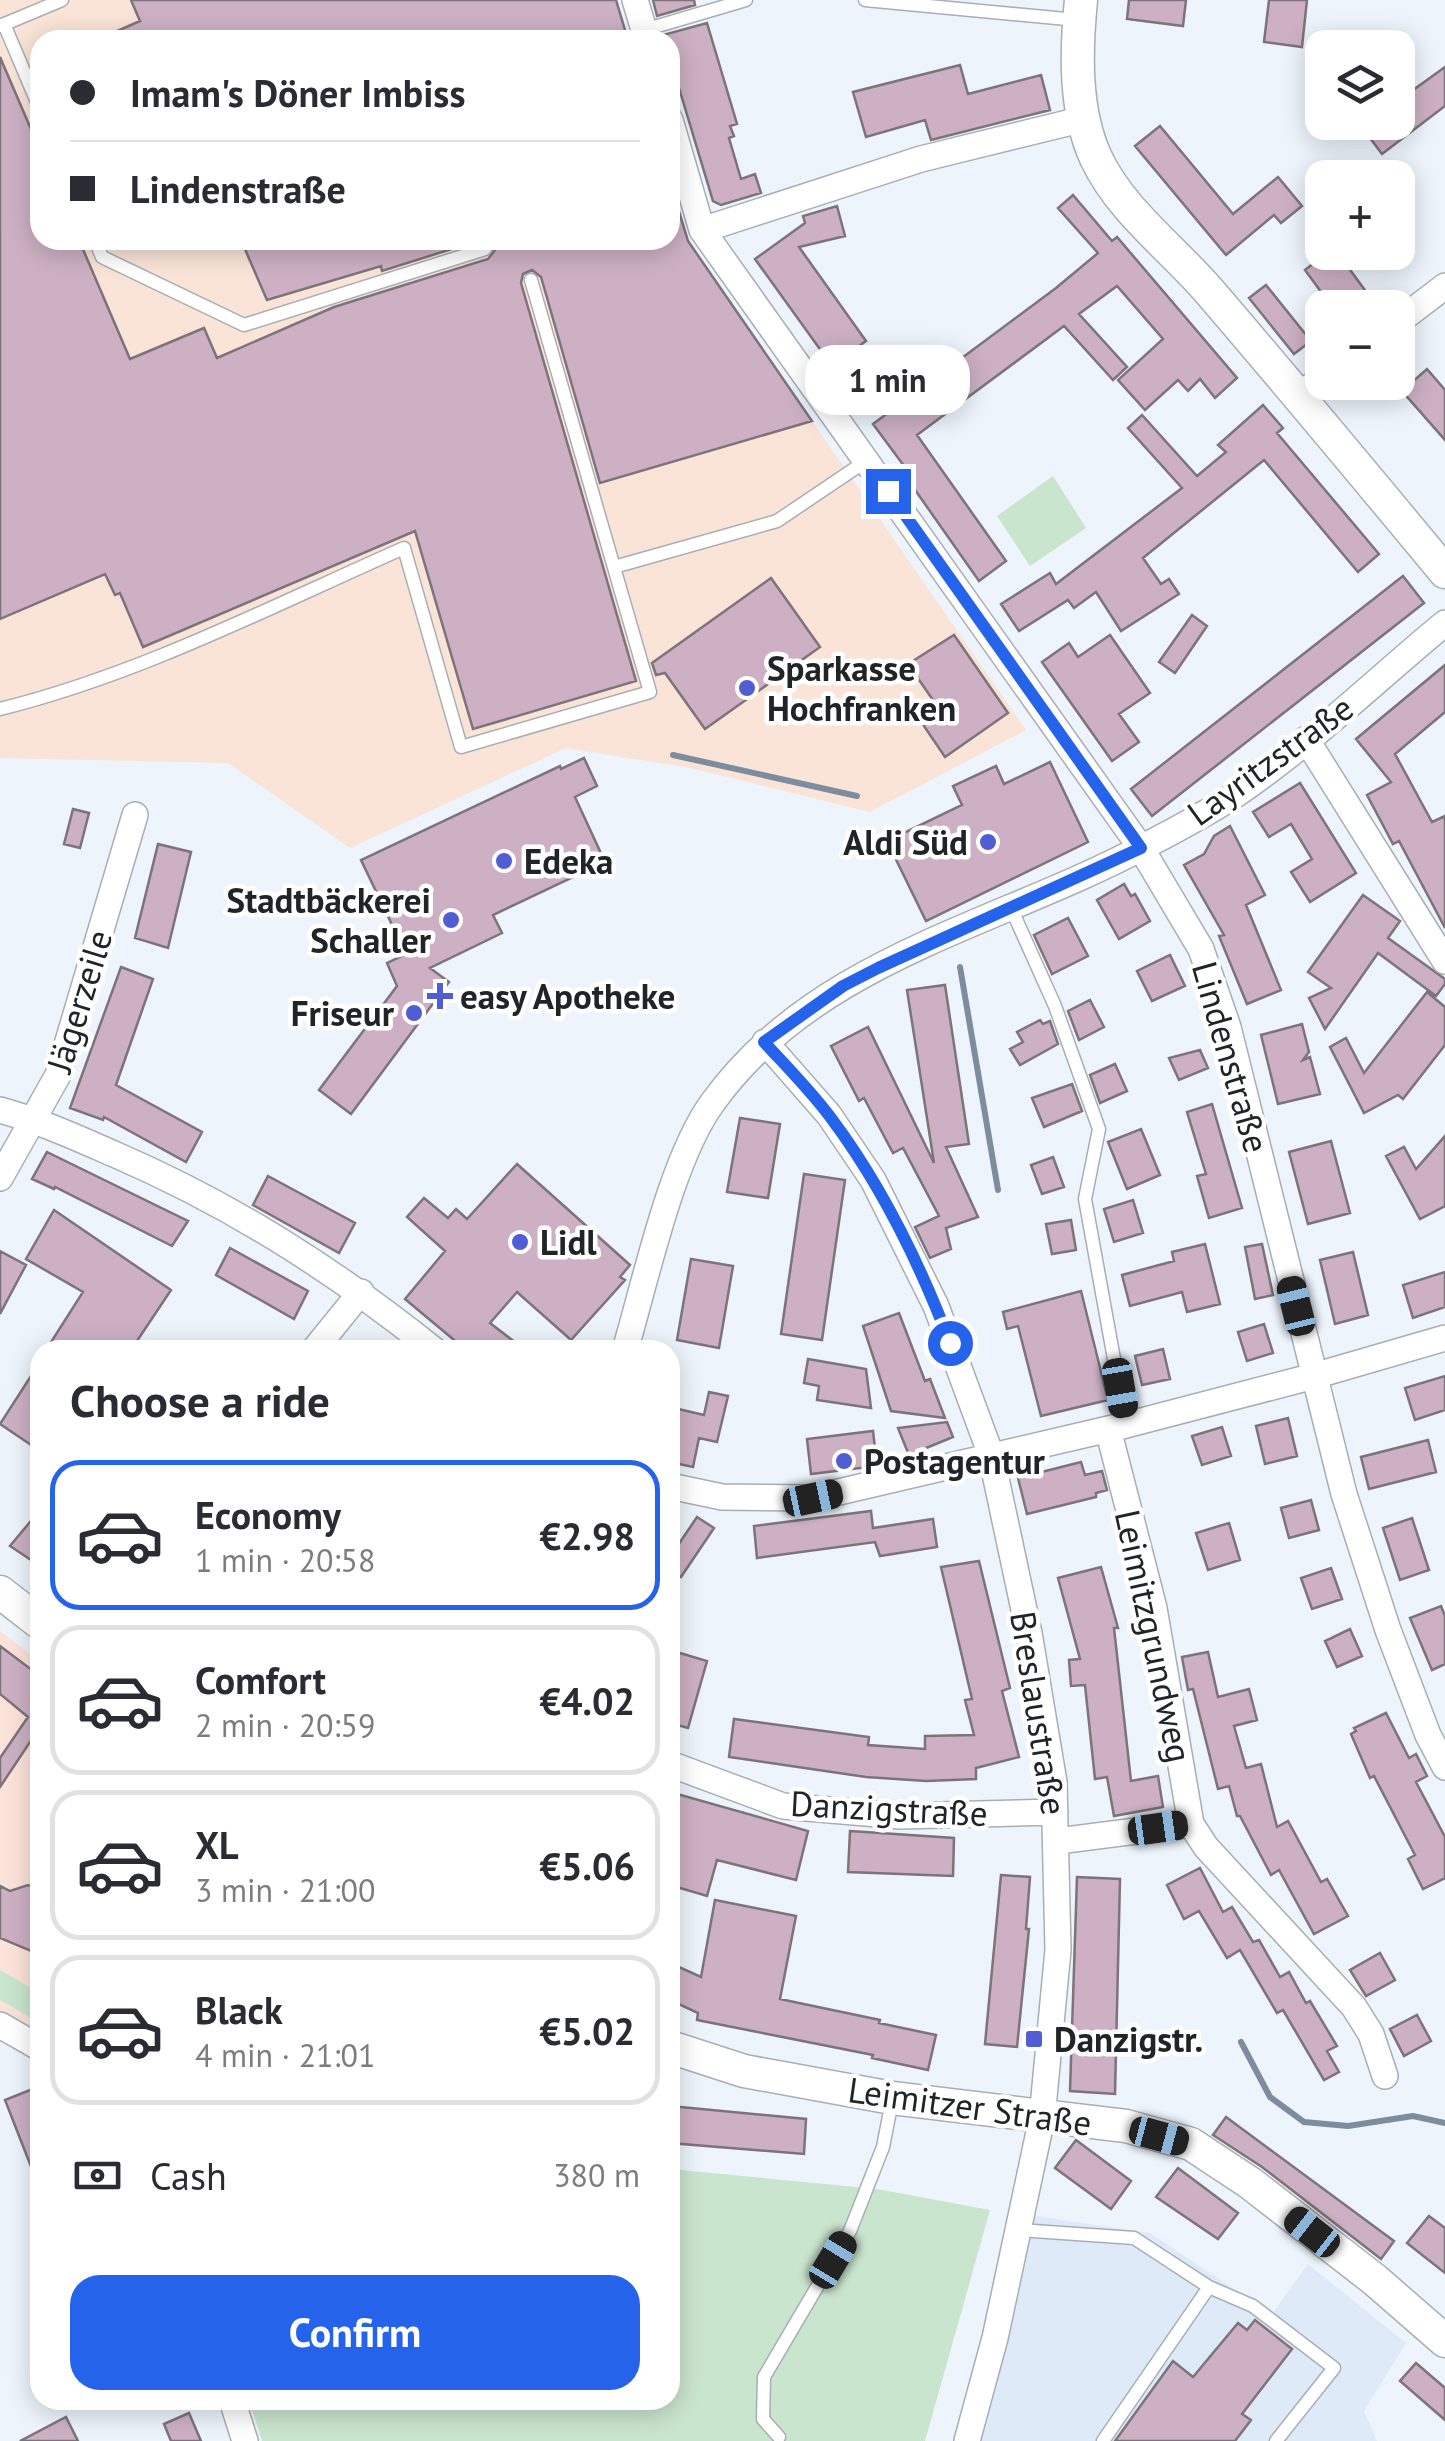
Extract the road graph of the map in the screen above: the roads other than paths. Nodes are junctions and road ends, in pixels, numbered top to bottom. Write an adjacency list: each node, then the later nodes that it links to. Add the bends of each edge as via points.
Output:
1 (62, 0): 6 (lane)
2 (635, 0): 7 (street)
3 (746, 0): 8 (lane)
4 (866, 0): 5 (lane)
5 (1080, 10): 10 (street, via 1076,51)
6 (2, 25): 9 (lane)
7 (644, 30)
8 (659, 30)
9 (30, 87)
10 (1084, 120): 12 (street, via 922,159); 18 (street, via 1118,196)
11 (680, 154): 12 (street, Lindenstraße)
12 (702, 230): 20 (street, Lindenstraße)
13 (99, 250): 14 (lane, via 244,325)
14 (483, 250)
15 (531, 280): 21 (lane)
16 (1445, 286): 17 (street)
17 (1415, 309)
18 (1305, 380)
19 (1321, 400): 22 (street)
20 (867, 460): 21 (lane, via 778,521); 27 (street, Lindenstraße)
21 (614, 567): 24 (lane, via 650,692 461,747 404,548 132,668)
22 (1445, 572)
23 (1445, 623): 25 (street, Layritzstraße)
24 (0, 709)
25 (1306, 739): 27 (street, Layritzstraße, via 1235,795); 29 (street)
26 (135, 816): 32 (street, Jägerzeile, via 58,1075)
27 (1141, 848): 28 (street, Layritzstraße); 39 (street, Lindenstraße, via 1202,950 1228,1026)
28 (1012, 908): 30 (street, Layritzstraße, via 843,986); 40 (lane, Leimitzgrundweg, via 1099,1128 1085,1199)
29 (1445, 961)
30 (764, 1042): 38 (street, Layritzstraße, via 703,1117 677,1177); 41 (street, Breslaustraße, via 830,1115 873,1180 925,1278)
31 (0, 1110): 32 (street)
32 (35, 1120): 33 (street, Jägerzeile); 34 (street, via 260,1227)
33 (0, 1178)
34 (361, 1292): 36 (street); 37 (street)
35 (1445, 1338): 39 (street)
36 (322, 1340)
37 (421, 1340)
38 (628, 1340)
39 (1314, 1376): 40 (street); 45 (street, Lindenstraße, via 1388,1630)
40 (1117, 1427): 41 (street); 49 (street, Leimitzgrundweg)
41 (991, 1455): 42 (street, via 813,1498 722,1497); 48 (street, Breslaustraße, via 1029,1633)
42 (680, 1488)
43 (0, 1592): 44 (street)
44 (30, 1615)
45 (1436, 1732): 47 (street, Lindenstraße)
46 (680, 1768): 48 (street, Danzigstraße, via 783,1806 902,1816)
47 (1445, 1768)
48 (1054, 1812): 50 (street, Breslaustraße)
49 (1191, 1824): 50 (street); 54 (street, Leimitzgrundweg, via 1354,2007 1372,2034)
50 (1058, 1841): 56 (street, Breslaustraße, via 1058,1950)
51 (0, 2024): 52 (street)
52 (30, 2042)
53 (680, 2050): 55 (street, Leimitzer Straße, via 744,2072)
54 (1385, 2076)
55 (892, 2098): 56 (street, Leimitzer Straße); 61 (lane, via 883,2147 850,2231 764,2377 763,2419)
56 (1042, 2118): 57 (street, Breslaustraße); 59 (street, Leimitzer Straße, via 1126,2126 1192,2144 1375,2280)
57 (1018, 2230): 58 (lane, via 1134,2238); 63 (street, Breslaustraße)
58 (1209, 2287): 64 (lane); 65 (lane, via 1252,2306 1334,2368)
59 (1445, 2341)
60 (235, 2410): 62 (street)
61 (779, 2437)
62 (245, 2441)
63 (968, 2441)
64 (1103, 2441)
65 (1276, 2441)

